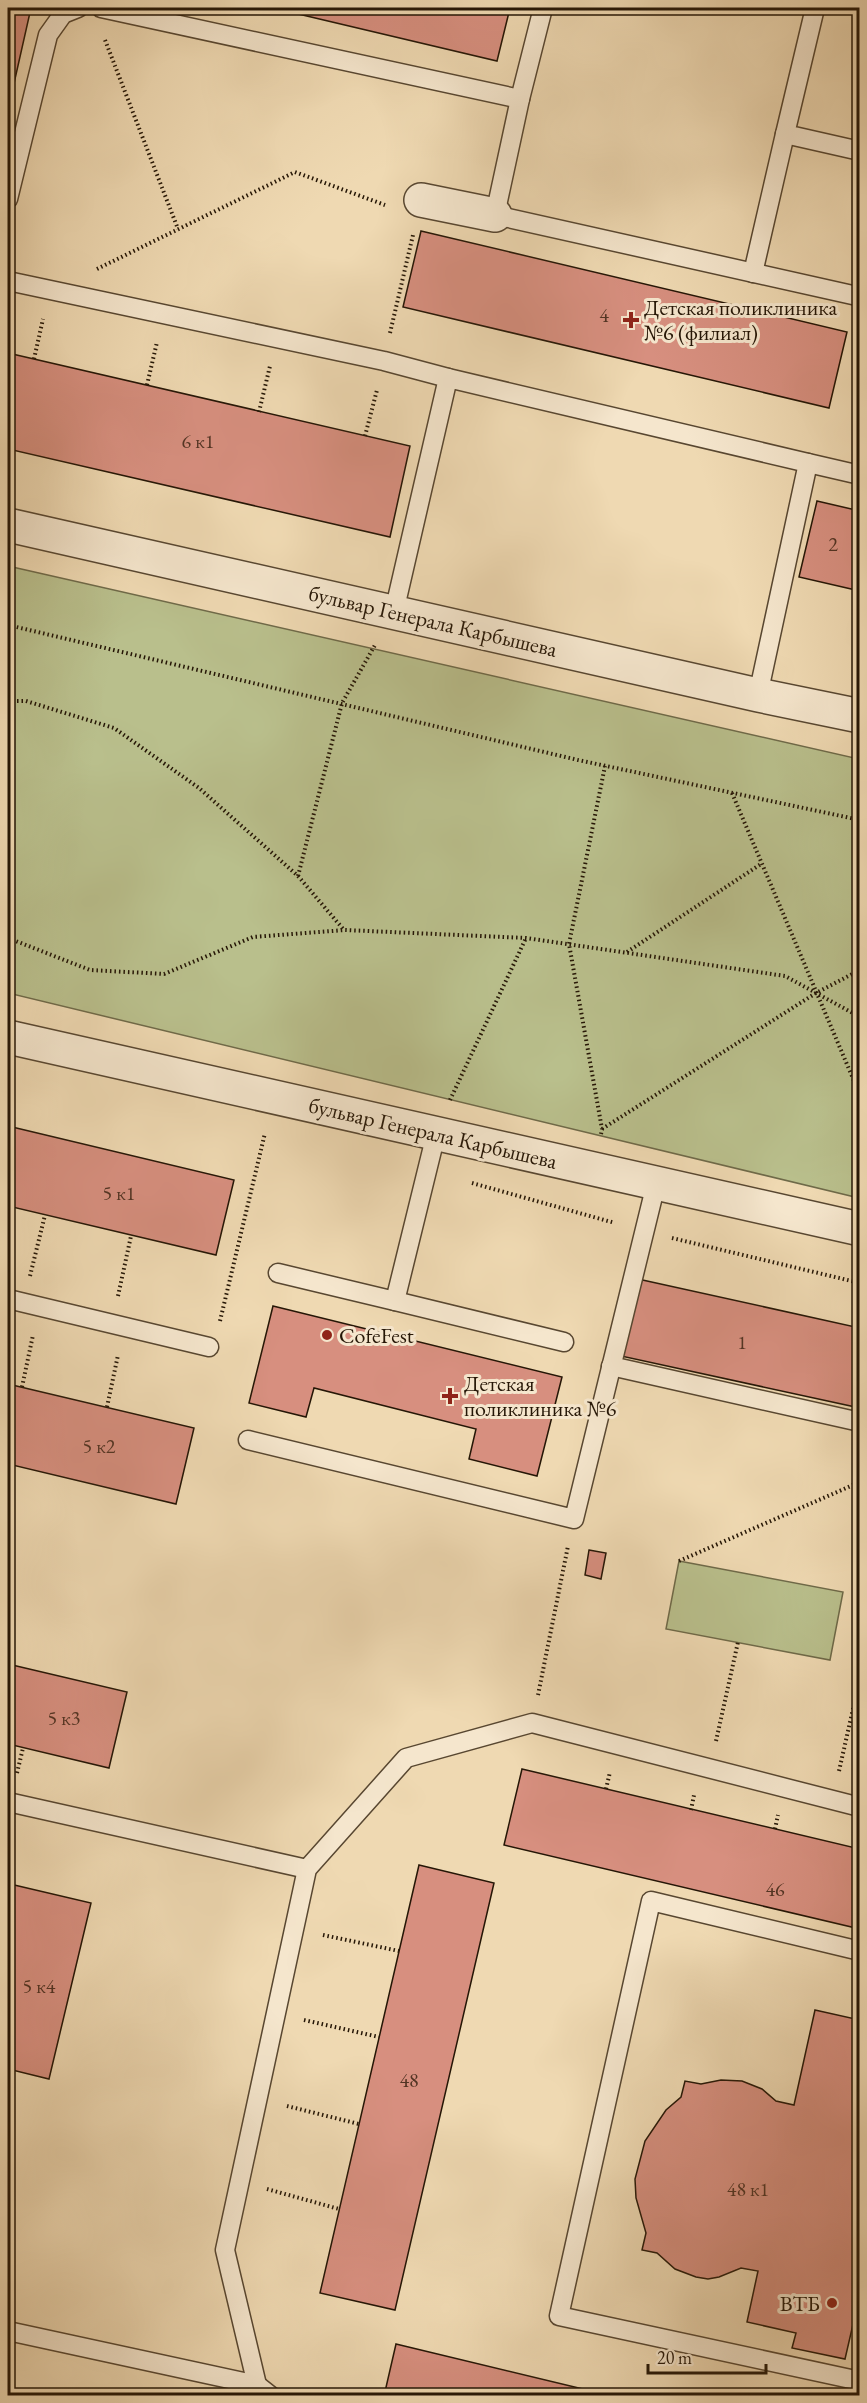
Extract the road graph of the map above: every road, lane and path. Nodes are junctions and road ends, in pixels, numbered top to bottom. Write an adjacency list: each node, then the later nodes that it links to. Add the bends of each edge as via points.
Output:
1 (78, 8): 9 (lane, via 63,14 48,35)
2 (101, 8): 6 (lane)
3 (543, 8): 6 (lane)
4 (815, 8): 7 (lane)
5 (101, 30): 12 (path)
6 (520, 99): 11 (lane)
7 (785, 134): 8 (lane); 13 (lane)
8 (860, 152)
9 (8, 199)
10 (419, 208): 11 (street); 12 (path, via 295,172); 20 (path)
11 (495, 215): 13 (lane)
12 (178, 230): 15 (path)
13 (753, 273): 16 (lane)
14 (8, 281): 15 (lane)
15 (52, 291): 17 (lane); 19 (path)
16 (857, 296)
17 (164, 315): 18 (lane); 22 (path)
18 (276, 339): 20 (lane); 23 (path)
19 (34, 360)
20 (384, 361): 21 (lane); 24 (path)
21 (448, 378): 25 (lane); 28 (lane)
22 (147, 385)
23 (259, 412)
24 (365, 436)
25 (808, 463): 26 (lane); 30 (lane)
26 (860, 475)
27 (8, 525): 28 (street, бульвар Генерала Карбышева)
28 (394, 612): 30 (street, бульвар Генерала Карбышева); 32 (path)
29 (8, 624): 32 (path)
30 (758, 695): 33 (street, бульвар Генерала Карбышева)
31 (8, 701): 38 (path, via 26,701 114,728 199,788)
32 (342, 703): 34 (path); 38 (path)
33 (860, 716)
34 (604, 766): 35 (path); 42 (path)
35 (732, 793): 36 (path); 37 (path)
36 (860, 820)
37 (761, 864): 43 (path); 45 (path)
38 (298, 876): 39 (path)
39 (345, 930): 40 (path, via 253,937 164,974 90,970); 41 (path)
40 (8, 938)
41 (526, 938): 42 (path); 51 (path)
42 (569, 944): 43 (path); 49 (path)
43 (626, 953): 45 (path, via 785,976)
44 (860, 970): 45 (path)
45 (816, 993): 46 (path); 48 (path); 49 (path)
46 (860, 1017)
47 (8, 1036): 51 (street, бульвар Генерала Карбышева)
48 (860, 1095)
49 (602, 1129): 52 (path)
50 (265, 1132): 62 (path, via 219,1328)
51 (436, 1134): 52 (street, бульвар Генерала Карбышева); 58 (lane)
52 (593, 1170): 53 (street, бульвар Генерала Карбышева)
53 (656, 1184): 55 (street, бульвар Генерала Карбышева); 63 (lane)
54 (45, 1215): 59 (path)
55 (860, 1229)
56 (132, 1236): 60 (path)
57 (278, 1273): 58 (lane)
58 (395, 1301): 61 (lane)
59 (23, 1303): 60 (lane); 64 (path)
60 (118, 1325): 62 (lane); 65 (path)
61 (564, 1342)
62 (209, 1347)
63 (611, 1366): 66 (lane); 69 (lane)
64 (22, 1387)
65 (107, 1407)
66 (860, 1422)
67 (248, 1440): 69 (lane)
68 (860, 1482): 70 (path)
69 (574, 1519): 73 (path)
70 (679, 1562)
71 (738, 1642): 74 (path)
72 (860, 1678): 76 (path)
73 (532, 1723): 74 (lane); 78 (lane, via 406,1758)
74 (709, 1770): 76 (lane)
75 (8, 1802): 78 (lane)
76 (832, 1802): 77 (lane)
77 (860, 1807)
78 (307, 1869): 79 (lane)
79 (294, 1928): 80 (path); 82 (lane)
80 (399, 1951)
81 (860, 1951): 89 (lane, via 651,1901 559,2316)
82 (276, 2014): 83 (path); 84 (lane)
83 (379, 2037)
84 (258, 2098): 85 (path); 86 (lane)
85 (359, 2124)
86 (240, 2182): 87 (path); 90 (lane, via 225,2250)
87 (339, 2209)
88 (8, 2331): 90 (lane)
89 (860, 2381)
90 (264, 2390)

